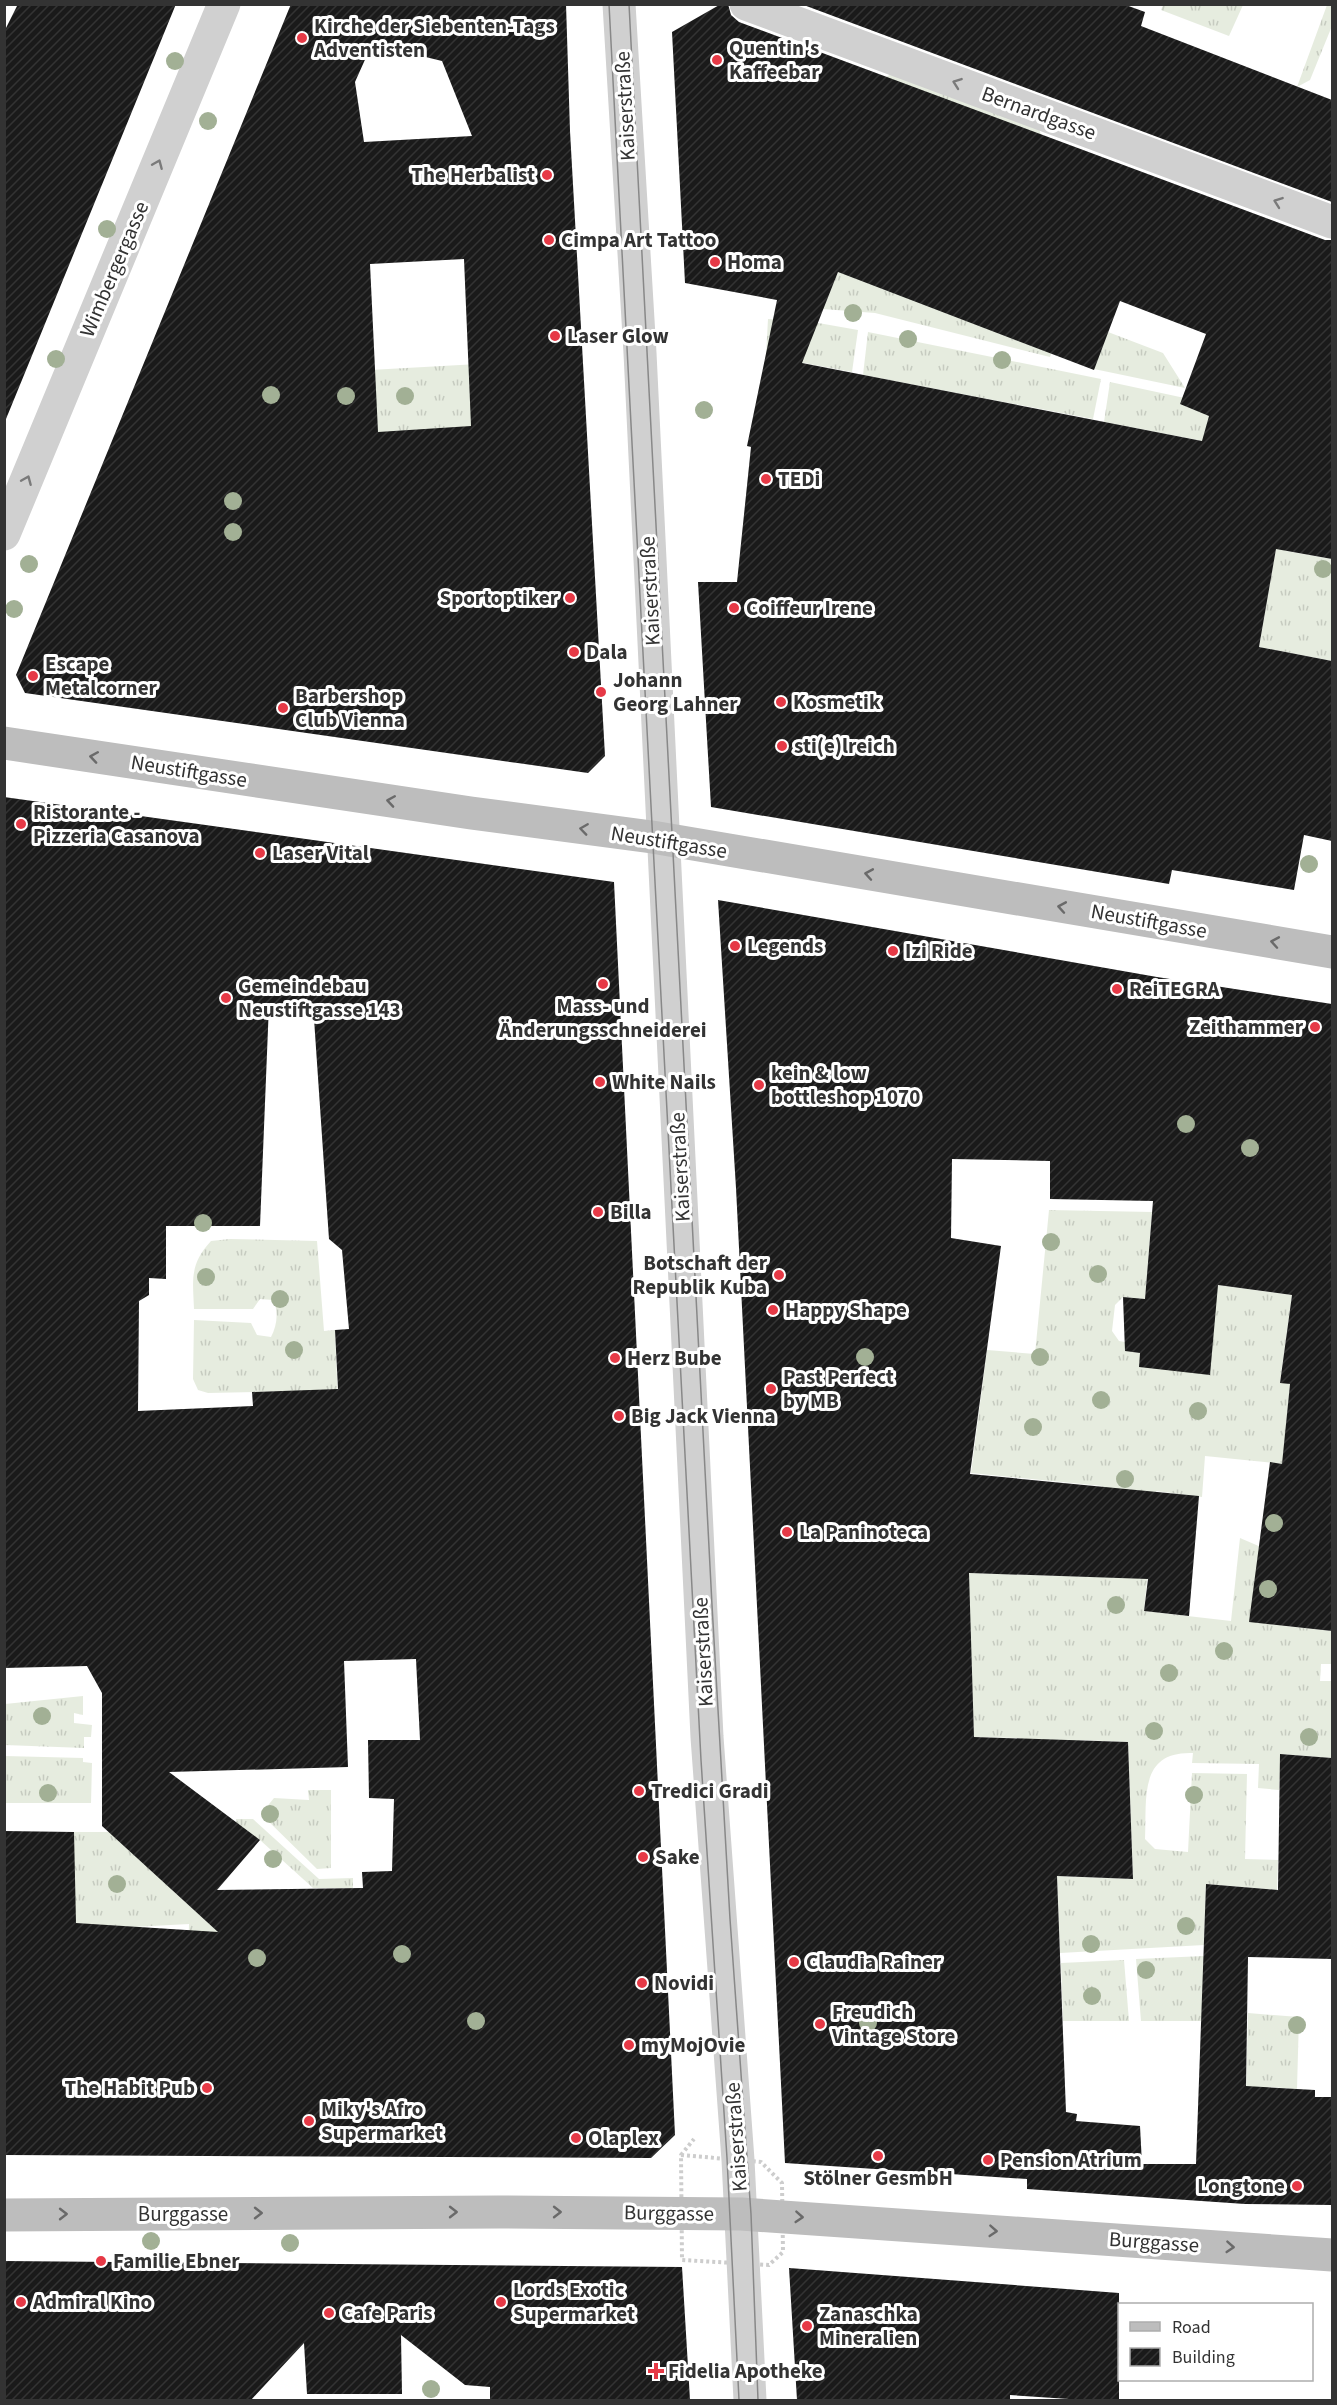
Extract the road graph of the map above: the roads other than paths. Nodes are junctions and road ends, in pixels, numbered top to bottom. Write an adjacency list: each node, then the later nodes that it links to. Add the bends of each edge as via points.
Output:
1 (224, 4): 5 (street, Wimbergergasse, one-way to 1)
2 (619, 4): 7 (street, Kaiserstraße)
3 (746, 4): 4 (street, Bernardgasse, one-way to 3)
4 (1332, 222)
5 (4, 534)
6 (4, 743): 7 (main road, Neustiftgasse, one-way to 6)
7 (663, 840): 8 (main road, Neustiftgasse, one-way to 7); 9 (street, Kaiserstraße, via 707,1737)
8 (1332, 952)
9 (741, 2214): 10 (main road, Burggasse, one-way to 9); 11 (main road, Burggasse, one-way to 11); 12 (street, Kaiserstraße)
10 (4, 2215)
11 (1332, 2255)
12 (750, 2400)

